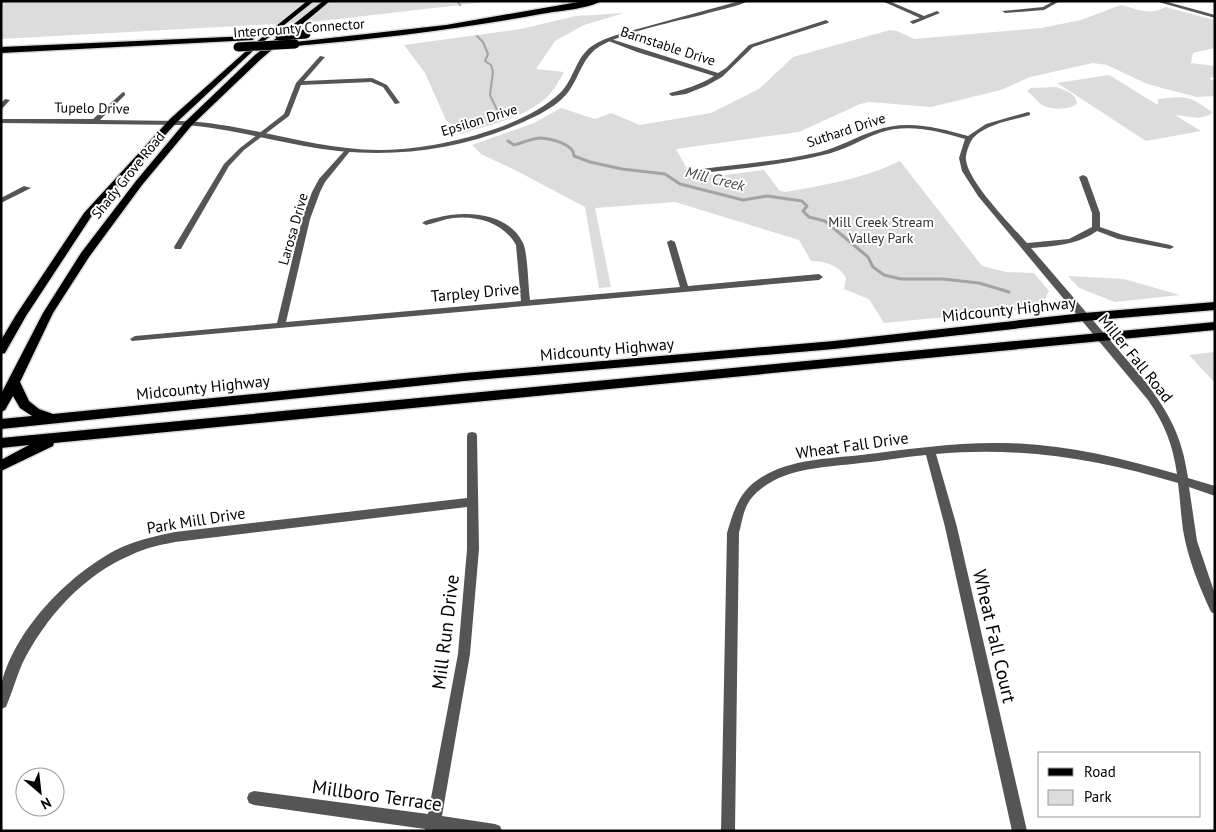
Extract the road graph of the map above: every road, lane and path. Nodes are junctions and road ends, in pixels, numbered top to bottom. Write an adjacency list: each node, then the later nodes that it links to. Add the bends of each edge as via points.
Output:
1 (311, 1): 33 (main road, Shady Grove Road, via 256,45)
2 (327, 1): 34 (main road, Shady Grove Road)
3 (555, 1): 17 (highway, Intercounty Connector, via 468,16)
4 (597, 1): 22 (highway, Intercounty Connector, bridge, via 464,25 295,44)
5 (746, 1): 19 (street, Epsilon Drive)
6 (884, 1): 13 (street)
7 (1157, 1): 12 (street)
8 (1056, 2): 10 (street, via 1044,8)
9 (999, 7): 10 (street)
10 (1005, 12): 14 (street)
11 (937, 14): 13 (street)
12 (1215, 17)
13 (924, 18): 16 (street)
14 (1017, 18)
15 (826, 22): 23 (street, via 751,46)
16 (913, 22)
17 (363, 28)
18 (315, 33): 20 (highway, Intercounty Connector, bridge)
19 (609, 40): 23 (street, Barnstable Drive); 37 (street, Epsilon Drive, via 591,49 565,92 549,106 527,118 438,146 389,152)
20 (1, 50)
21 (322, 57): 24 (street)
22 (1, 59)
23 (720, 76): 26 (street, via 694,89)
24 (299, 83): 28 (street, via 372,80 385,86); 35 (street, via 287,115)
25 (123, 94): 31 (street)
26 (672, 94)
27 (7, 100): 29 (street)
28 (396, 103)
29 (1, 108)
30 (1028, 114): 36 (street, via 988,125)
31 (96, 120): 32 (street, Tupelo Drive); 33 (street, Tupelo Drive)
32 (1, 121)
33 (172, 122): 34 (street, Tupelo Drive); 57 (main road, Shady Grove Road, via 87,215)
34 (186, 123): 35 (street, Epsilon Drive, via 218,125); 58 (main road, Shady Grove Road, via 85,254 48,313)
35 (263, 134): 37 (street, Epsilon Drive, via 302,144); 46 (street, via 226,165)
36 (969, 138): 38 (street, Suthard Drive, via 914,126 894,127 816,155); 45 (street, Miller Fall Road, via 962,158 966,171)
37 (348, 150): 53 (street, Larosa Drive, via 316,192 306,219)
38 (702, 171)
39 (1083, 177): 43 (street, via 1096,213)
40 (27, 188): 41 (street)
41 (1, 201)
42 (426, 223): 50 (street, via 467,216 481,217 502,225 518,238)
43 (1096, 228): 45 (street, via 1074,241); 47 (street)
44 (671, 242): 49 (street)
45 (1025, 246): 52 (street, Miller Fall Road)
46 (178, 247)
47 (1170, 247)
48 (819, 276): 49 (street, Tarpley Drive)
49 (685, 288): 50 (street, Tarpley Drive)
50 (526, 303): 53 (street, Tarpley Drive)
51 (1215, 306): 52 (main road, Midcounty Highway)
52 (1084, 317): 55 (street, Miller Fall Road); 60 (main road, Midcounty Highway, via 834,345 454,378)
53 (281, 324): 56 (street, Tarpley Drive)
54 (1215, 326): 55 (main road)
55 (1102, 337): 63 (main road); 67 (street, Miller Fall Road, via 1160,408 1176,442)
56 (134, 338)
57 (1, 350)
58 (14, 382): 59 (main road, Shady Grove Road); 60 (main road, via 17,395 32,411)
59 (1, 407)
60 (66, 417): 61 (main road, Midcounty Highway)
61 (1, 424)
62 (472, 436): 69 (street, Mill Run Drive)
63 (58, 438): 64 (main road); 66 (main road)
64 (1, 443)
65 (930, 451): 67 (street, Wheat Fall Drive, via 978,447 1033,449 1093,457); 75 (street, Wheat Fall Drive, via 809,464 775,474 742,502 733,533); 76 (street, Wheat Fall Court, via 951,528)
66 (1, 466)
67 (1183, 480): 68 (street, Wheat Fall Drive); 70 (street, Miller Fall Road, via 1189,532 1204,585)
68 (1215, 491)
69 (472, 502): 71 (street, Park Mill Drive, via 175,537 144,544 106,562 61,597 37,626 18,658); 73 (street, Mill Run Drive, via 473,549 464,654)
70 (1215, 608)
71 (1, 702)
72 (254, 798): 73 (street, Millboro Terrace)
73 (433, 827): 74 (street, Millboro Terrace)
74 (496, 831)
75 (728, 831)
76 (1020, 831)

